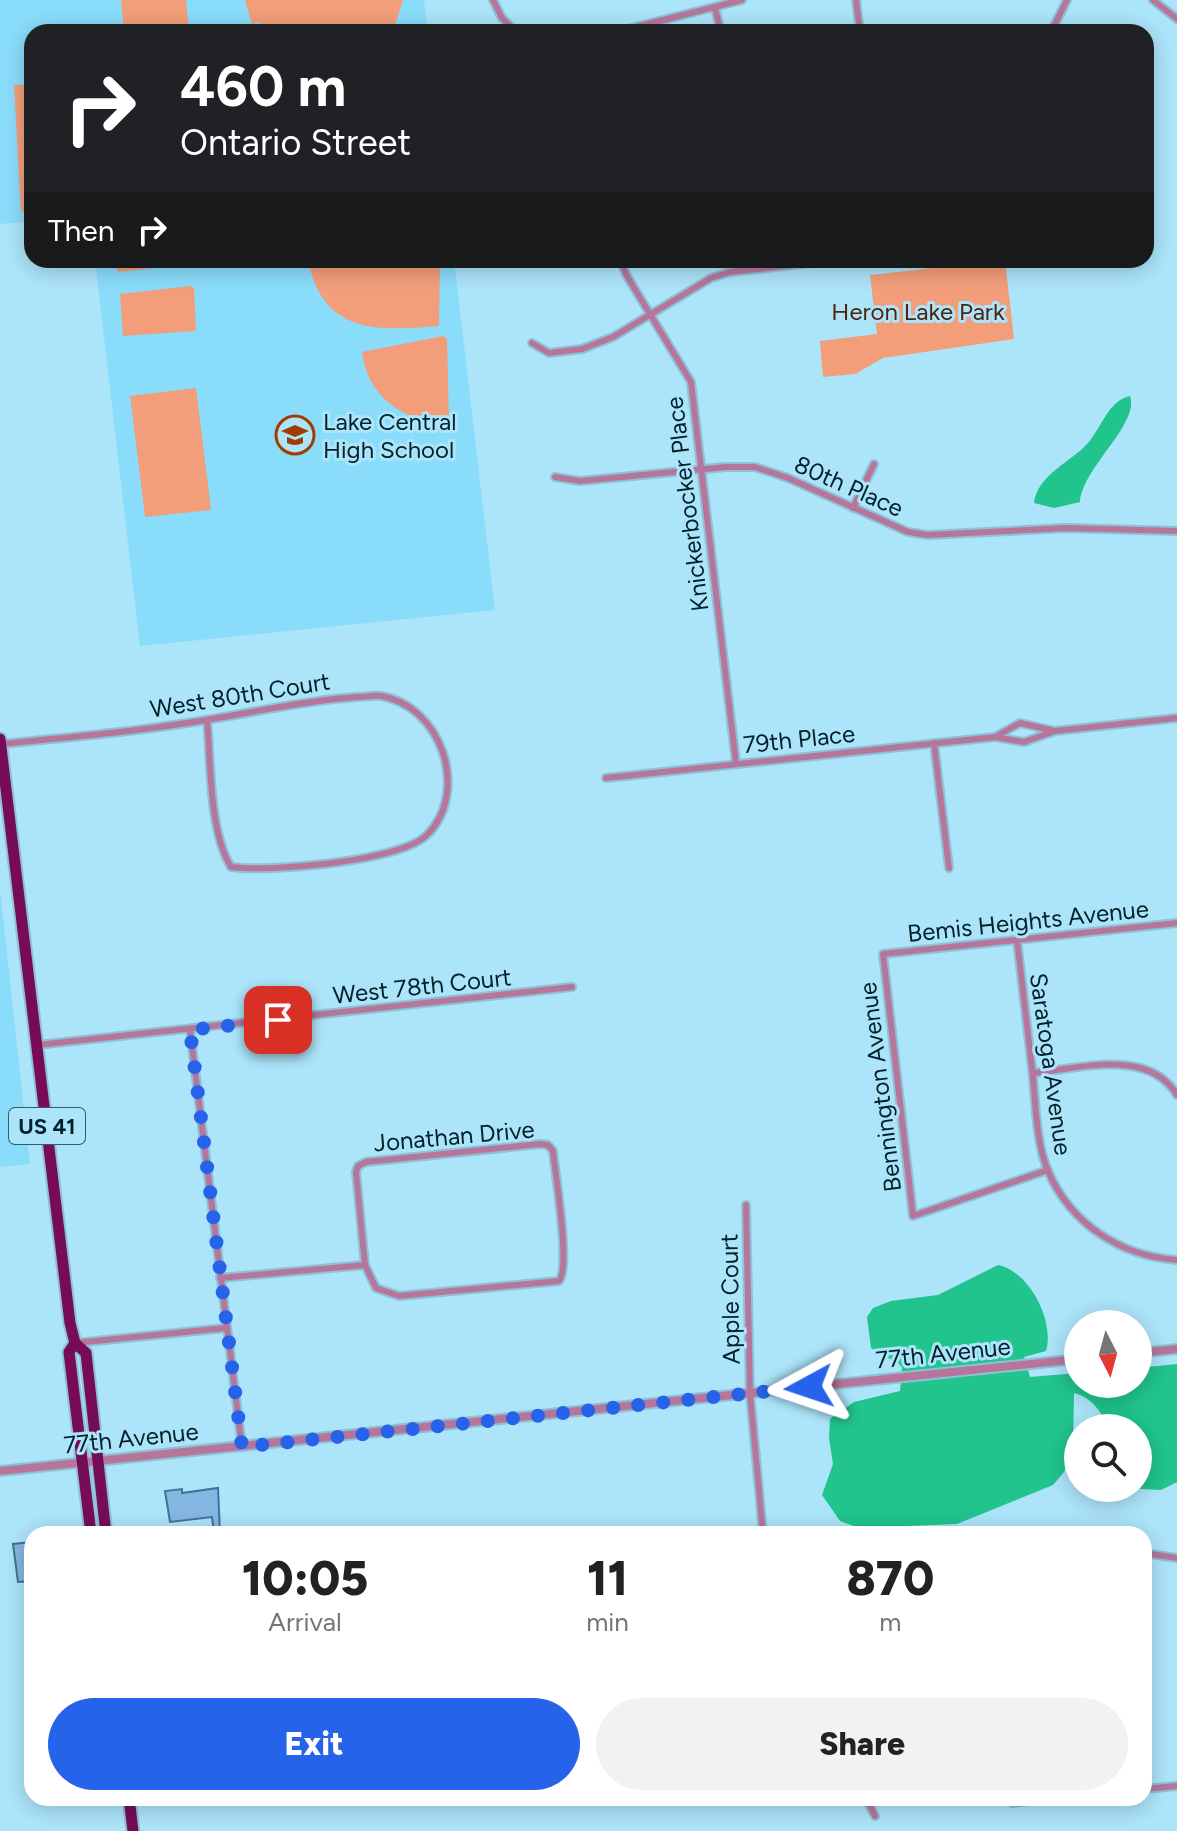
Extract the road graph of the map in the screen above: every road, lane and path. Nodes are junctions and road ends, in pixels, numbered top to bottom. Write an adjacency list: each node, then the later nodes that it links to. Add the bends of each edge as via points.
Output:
1 (493, 0): 8 (street)
2 (742, 0): 6 (street)
3 (856, 0): 11 (street)
4 (1067, 0): 12 (street)
5 (1153, 0): 7 (street)
6 (715, 8): 9 (street); 10 (street)
7 (1177, 19)
8 (508, 24)
9 (649, 24)
10 (719, 24)
11 (859, 24)
12 (1055, 24)
13 (624, 268): 16 (street, Knickerbocker Place)
14 (761, 268): 15 (street)
15 (751, 269): 16 (street, via 711,278)
16 (650, 314): 17 (street, via 582,349 549,353); 19 (street, Knickerbocker Place, via 691,382)
17 (532, 343)
18 (874, 464): 21 (street)
19 (702, 470): 20 (street, 80th Place, via 580,481); 21 (street, 80th Place, via 755,467); 29 (street, Knickerbocker Place)
20 (555, 477)
21 (853, 508): 22 (street, 80th Place, via 928,535 1066,528)
22 (1177, 531)
23 (1177, 718): 25 (street, 79th Place)
24 (207, 720): 24 (street, West 80th Court, via 218,832 231,867 259,871 402,849 426,836 444,806 447,768 439,736 413,710 382,696 334,698); 27 (street, West 80th Court)
25 (1055, 731): 26 (street, 79th Place, via 1024,742); 26 (street, 79th Place, via 1020,723)
26 (995, 737): 28 (street, 79th Place)
27 (0, 742): 37 (highway, US 41)
28 (934, 743): 29 (street, 79th Place); 31 (street)
29 (736, 763): 30 (street, 79th Place)
30 (606, 778)
31 (949, 868)
32 (1177, 923): 33 (street, Bemis Heights Avenue)
33 (1017, 940): 34 (street, Bemis Heights Avenue); 38 (street, Saratoga Avenue)
34 (883, 954): 40 (street, Bennington Avenue, via 913,1216)
35 (572, 987): 36 (street, West 78th Court)
36 (190, 1030): 37 (street, West 78th Court); 44 (street)
37 (37, 1045): 46 (highway, US 41)
38 (1033, 1073): 39 (street, via 1128,1064 1164,1079); 40 (street, Saratoga Avenue)
39 (1177, 1095)
40 (1048, 1170): 42 (street, Saratoga Avenue, via 1068,1206 1092,1230 1132,1251)
41 (746, 1205): 50 (street, Apple Court)
42 (1177, 1260)
43 (365, 1265): 43 (street, Jonathan Drive, via 358,1166 540,1144 553,1151 563,1257 559,1281 399,1296 376,1288); 44 (street)
44 (220, 1278): 45 (street)
45 (226, 1328): 46 (street); 51 (street)
46 (75, 1343): 52 (highway, US 41, via 86,1353); 53 (highway, US 41, via 69,1352)
47 (1177, 1349): 48 (street)
48 (1152, 1352)
49 (1064, 1360): 50 (street, 77th Avenue)
50 (750, 1393): 51 (street, 77th Avenue); 57 (street, Apple Court)
51 (242, 1447): 52 (street, 77th Avenue)
52 (98, 1462): 53 (street, 77th Avenue); 56 (highway, US 41)
53 (82, 1464): 54 (street, 77th Avenue); 55 (highway, US 41)
54 (0, 1471)
55 (90, 1526)
56 (105, 1526)
57 (762, 1526)
58 (1152, 1554): 59 (street)
59 (1177, 1558)
60 (1177, 1786): 61 (street)
61 (1152, 1788)
62 (130, 1806): 65 (highway)
63 (870, 1806): 64 (street)
64 (875, 1816)
65 (133, 1831)

